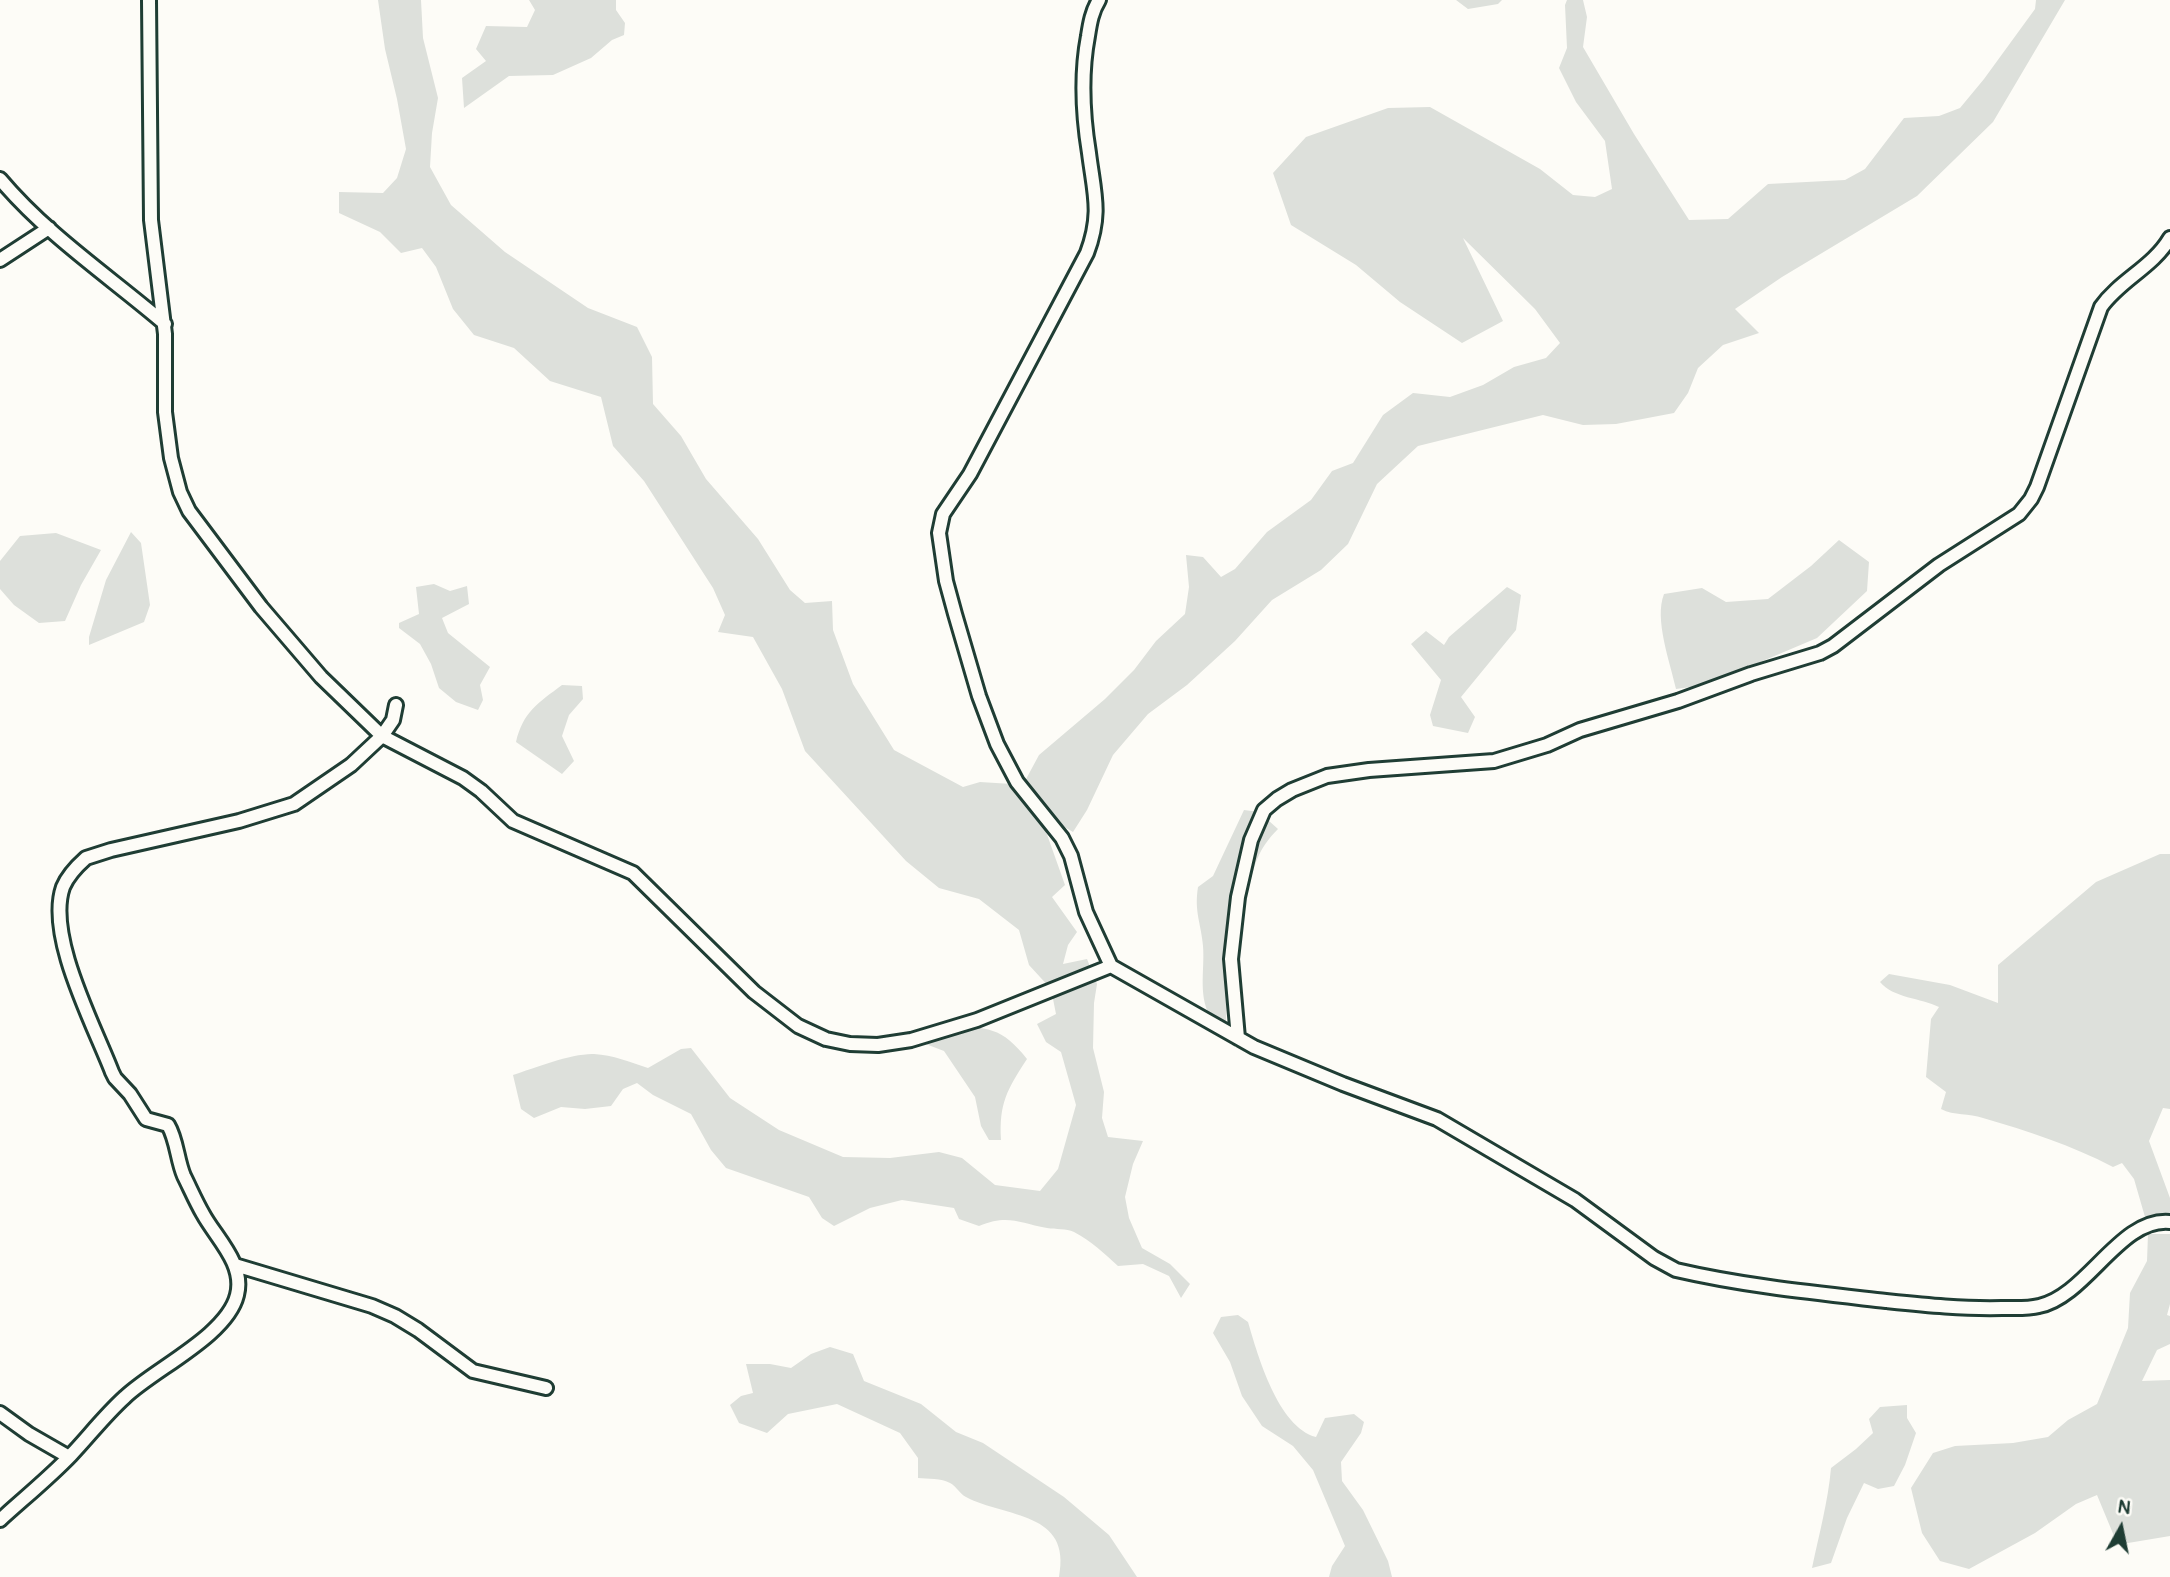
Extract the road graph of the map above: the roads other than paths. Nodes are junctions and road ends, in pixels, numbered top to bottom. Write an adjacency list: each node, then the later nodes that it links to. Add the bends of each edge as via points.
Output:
1 (149, 0): 7 (street, via 151,220)
2 (1099, 0): 10 (street, via 1090,25 1084,77 1097,195 1092,240 970,474 943,514 939,533 952,603 997,744 1017,782 1068,849 1086,912)
3 (0, 179): 4 (street)
4 (48, 228): 6 (street); 7 (street)
5 (2170, 238): 11 (street, via 2150,263 2101,307 2037,487 2025,508 1939,565 1833,646 1494,761 1327,776 1292,790 1264,810 1251,839 1233,925 1231,959)
6 (0, 260)
7 (164, 324): 9 (street, via 167,433 180,492 189,511 321,677)
8 (396, 705): 9 (street)
9 (382, 736): 10 (street, via 463,778 522,826 633,873 754,992 798,1026 826,1039 878,1045 911,1040 977,1020); 13 (street, via 351,765 295,804 86,858 64,886 59,915 64,945 115,1078 146,1119 168,1125 184,1175)
10 (1111, 966): 11 (street)
11 (1238, 1038): 12 (street, via 1437,1119 1574,1200 1666,1266 1692,1274 1958,1309 2028,1308 2064,1294 2142,1228)
12 (2170, 1223)
13 (235, 1265): 14 (street, via 372,1306 395,1316 473,1371); 16 (street, via 237,1294 221,1321 196,1345 125,1396)
14 (546, 1388)
15 (0, 1413): 16 (street)
16 (69, 1457): 17 (street)
17 (0, 1520)

